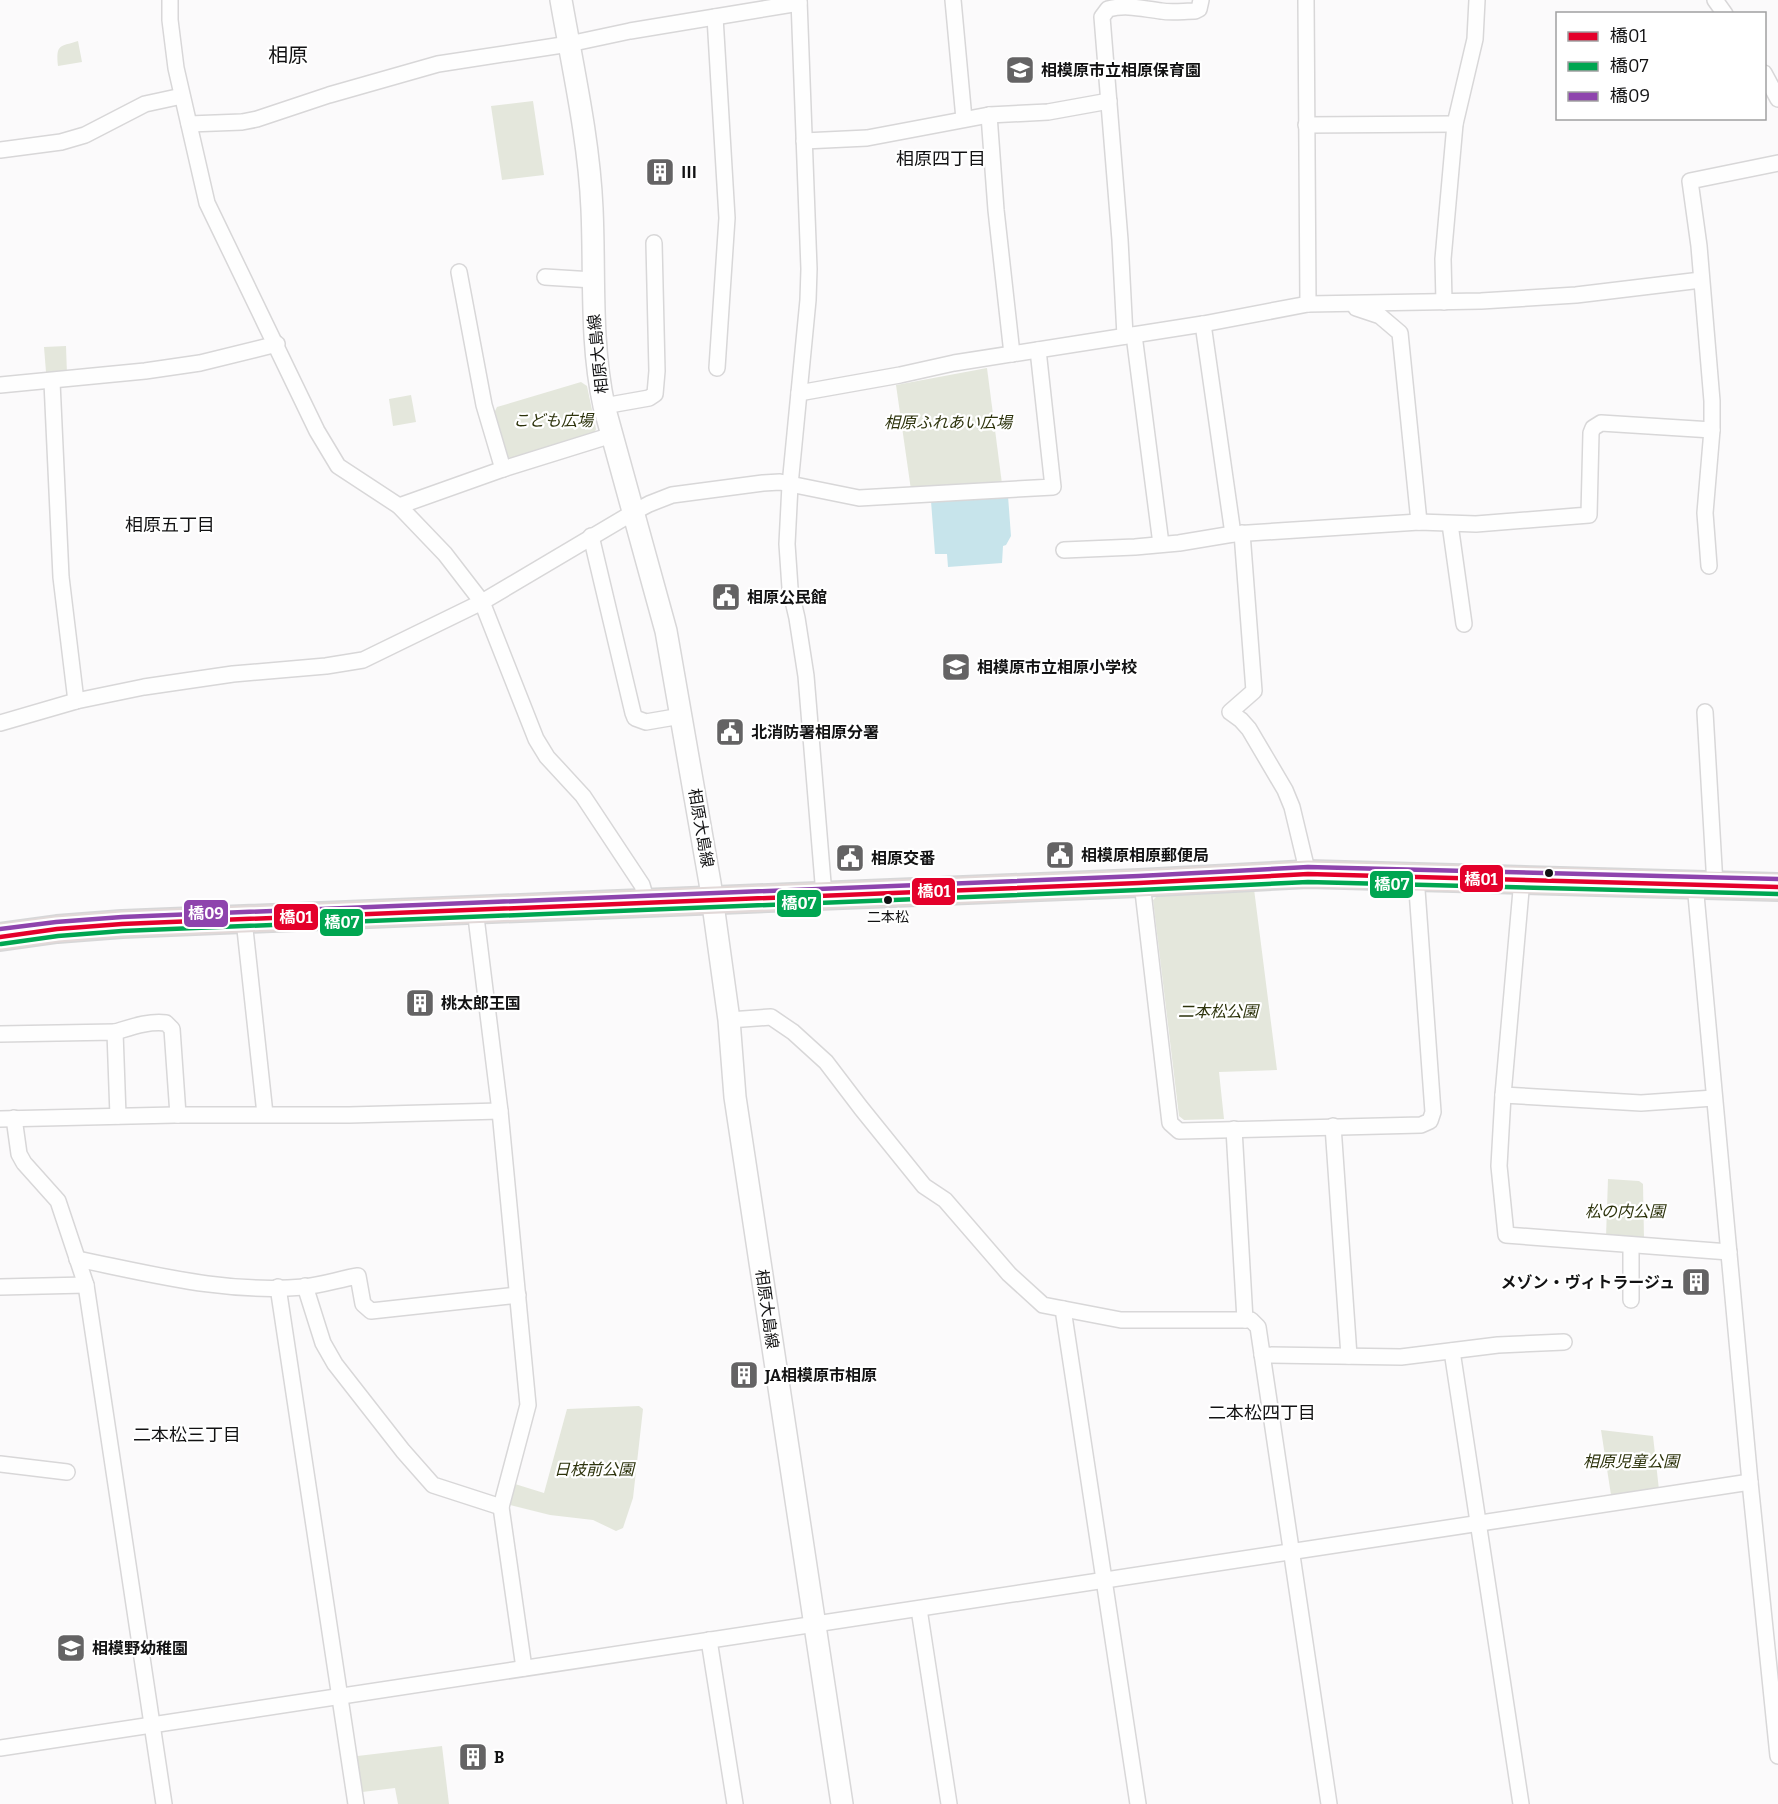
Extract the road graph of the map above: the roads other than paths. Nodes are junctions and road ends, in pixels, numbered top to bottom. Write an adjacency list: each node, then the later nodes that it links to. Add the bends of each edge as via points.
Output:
1 (170, 0): 11 (street, via 172,47)
2 (561, 0): 9 (street, 相原大島線)
3 (953, 0): 15 (street)
4 (1201, 0): 13 (street, via 1195,10 1163,12 1122,7 1103,13)
5 (1306, 0): 18 (street)
6 (1477, 0): 17 (street, via 1475,39)
7 (799, 2): 8 (street); 19 (street)
8 (715, 17): 9 (street); 35 (street, via 727,218)
9 (569, 44): 16 (street, via 438,64 257,119); 25 (street, 相原大島線, via 590,179)
10 (1766, 77): 12 (street)
11 (182, 96): 16 (street); 20 (street, via 145,104 85,135)
12 (1778, 99)
13 (1108, 101): 14 (street, via 1048,112); 31 (street)
14 (989, 115): 15 (street); 34 (street)
15 (964, 119): 19 (street, via 867,138)
16 (189, 124): 32 (street, via 207,203)
17 (1455, 124): 18 (street); 27 (street, via 1443,259)
18 (1306, 125): 28 (street)
19 (804, 141): 38 (street, via 809,269)
20 (0, 150)
21 (1778, 163): 26 (street, via 1690,181)
22 (654, 243): 39 (street, via 655,394)
23 (459, 272): 42 (street, via 484,405)
24 (545, 277): 25 (street)
25 (593, 280): 39 (street, 相原大島線, via 595,353)
26 (1701, 280): 27 (street, via 1576,295); 40 (street, via 1709,347)
27 (1444, 302): 29 (street)
28 (1308, 304): 29 (street); 30 (street)
29 (1339, 305): 46 (street, via 1373,313 1400,333)
30 (1203, 324): 31 (street); 48 (street)
31 (1129, 336): 33 (street); 50 (street)
32 (277, 344): 36 (street, via 200,363); 44 (street, via 317,431 338,466)
33 (1038, 350): 34 (street); 43 (street, via 1053,487 858,498)
34 (1012, 354): 38 (street)
35 (717, 368)
36 (52, 382): 37 (street); 55 (street, via 60,577)
37 (0, 386)
38 (799, 393): 43 (street)
39 (604, 406): 41 (street, 相原大島線)
40 (1712, 430): 47 (street, via 1597,424 1591,433 1588,515); 52 (street, via 1705,513)
41 (612, 435): 42 (street); 45 (street, 相原大島線)
42 (503, 469): 44 (street)
43 (789, 485): 45 (street, via 763,483 672,495); 65 (street, via 788,566 806,676)
44 (399, 506): 53 (street, via 445,554)
45 (634, 512): 49 (street); 57 (street, 相原大島線, via 666,631)
46 (1419, 522): 47 (street); 48 (street)
47 (1450, 524): 54 (street)
48 (1237, 533): 50 (street); 59 (street, via 1254,691 1230,712 1249,729 1285,790)
49 (591, 536): 53 (street); 57 (street, via 635,718 646,722)
50 (1161, 544): 51 (street)
51 (1064, 550)
52 (1709, 566)
53 (482, 602): 55 (street, via 363,660 214,676); 67 (street, via 536,739 583,796 642,885)
54 (1464, 624)
55 (76, 701): 58 (street)
56 (1705, 712): 63 (street)
57 (681, 716): 66 (street, 相原大島線)
58 (0, 723)
59 (1308, 874): 60 (highway); 62 (highway)
60 (1416, 876): 61 (highway); 81 (street, via 1433,1116 1421,1125)
61 (1522, 879): 63 (highway); 74 (street)
62 (1142, 883): 65 (highway); 82 (street, via 1170,1123 1179,1131)
63 (1705, 884): 64 (highway); 75 (street)
64 (1778, 887)
65 (824, 895): 66 (highway)
66 (712, 899): 67 (highway); 71 (street, 相原大島線)
67 (647, 902): 68 (highway)
68 (475, 909): 69 (highway); 76 (street)
69 (244, 920): 70 (highway, via 90,926); 78 (street)
70 (0, 938)
71 (729, 1020): 92 (street, via 771,1017 813,1048 924,1186 945,1200 1043,1305); 106 (street, 相原大島線, via 735,1097)
72 (115, 1032): 73 (street); 77 (street, via 156,1022 166,1023 172,1029); 79 (street)
73 (0, 1034)
74 (1503, 1095): 75 (street, via 1641,1103); 83 (street, via 1499,1166 1506,1235)
75 (1714, 1098): 84 (street)
76 (500, 1111): 78 (street); 90 (street)
77 (178, 1114): 78 (street); 79 (street)
78 (265, 1114)
79 (118, 1116): 80 (street)
80 (7, 1118): 85 (street, via 24,1163 58,1201)
81 (1334, 1126): 82 (street); 97 (street)
82 (1234, 1129): 93 (street)
83 (1632, 1246): 84 (street); 91 (street)
84 (1729, 1252): 100 (street)
85 (77, 1258): 86 (street); 88 (street, via 208,1285)
86 (86, 1284): 87 (street); 110 (street)
87 (0, 1287)
88 (278, 1287): 89 (street); 109 (street)
89 (305, 1287): 90 (street, via 358,1276 363,1304 371,1311); 101 (street, via 323,1342 335,1364 426,1478 433,1485)
90 (518, 1295): 101 (street, via 528,1405)
91 (1631, 1300)
92 (1063, 1310): 93 (street, via 1121,1320); 104 (street)
93 (1245, 1320): 96 (street, via 1258,1327)
94 (1564, 1342): 95 (street)
95 (1452, 1351): 97 (street, via 1401,1357); 102 (street)
96 (1262, 1355): 97 (street); 103 (street)
97 (1349, 1356)
98 (0, 1464): 99 (street)
99 (67, 1472)
100 (1750, 1482): 102 (street); 112 (street)
101 (501, 1507): 108 (street)
102 (1478, 1523): 103 (street); 120 (street)
103 (1291, 1552): 104 (street); 119 (street)
104 (1104, 1580): 105 (street); 118 (street)
105 (919, 1609): 106 (street); 117 (street)
106 (814, 1624): 107 (street); 116 (street, 相原大島線)
107 (709, 1640): 108 (street); 115 (street)
108 (524, 1668): 109 (street)
109 (340, 1696): 110 (street); 114 (street)
110 (153, 1725): 111 (street); 113 (street)
111 (0, 1748)
112 (1778, 1756)
113 (164, 1804)
114 (356, 1804)
115 (735, 1804)
116 (842, 1804)
117 (949, 1804)
118 (1138, 1804)
119 (1329, 1804)
120 (1521, 1804)

